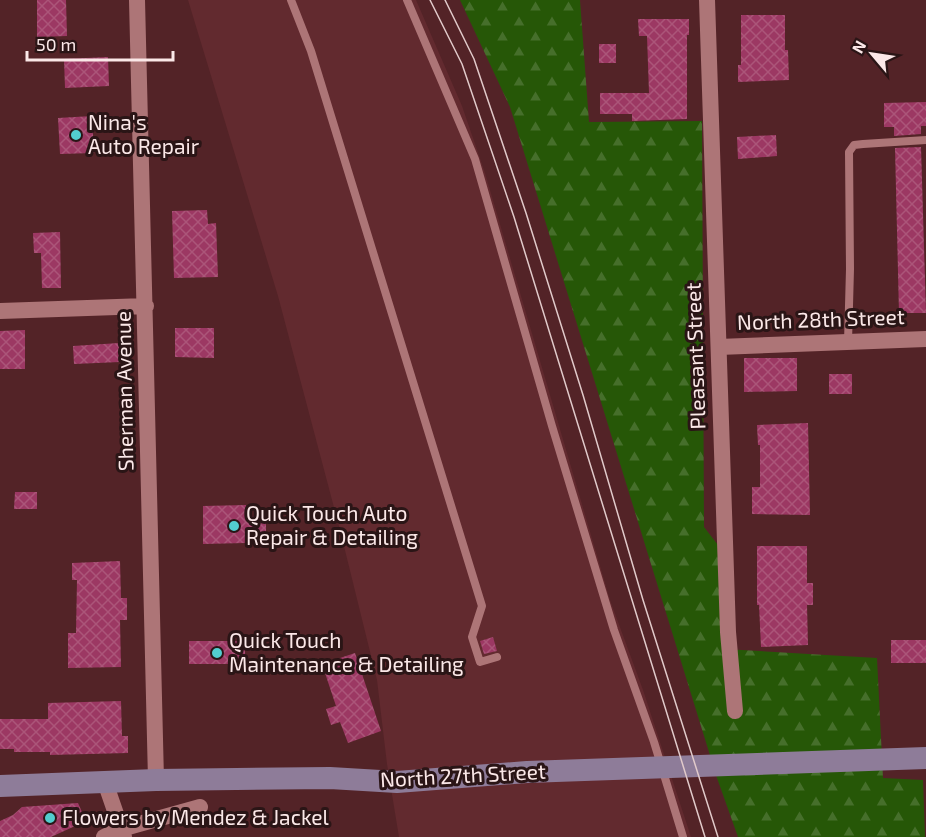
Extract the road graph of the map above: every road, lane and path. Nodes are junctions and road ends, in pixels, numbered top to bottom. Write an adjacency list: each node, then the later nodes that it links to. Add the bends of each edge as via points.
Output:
1 (137, 0): 6 (street, Sherman Avenue)
2 (291, 0): 11 (lane, via 479,595 482,606 472,637 480,662)
3 (407, 0): 20 (lane, via 475,159 614,630)
4 (707, 0): 10 (street, Pleasant Street)
5 (926, 140): 9 (lane, via 854,145 849,152)
6 (146, 306): 7 (street); 14 (street, Sherman Avenue)
7 (0, 311)
8 (926, 339): 9 (street, North 28th Street)
9 (848, 342): 10 (street, North 28th Street)
10 (719, 347): 12 (street, Pleasant Street, via 728,632)
11 (497, 657)
12 (735, 711)
13 (926, 758): 14 (main road, North 27th Street, via 527,772 397,782 330,778)
14 (156, 780): 15 (main road, North 27th Street)
15 (105, 782): 16 (main road, North 27th Street); 18 (street)
16 (0, 786)
17 (200, 807): 18 (street)
18 (122, 833): 19 (street)
19 (104, 837)
20 (683, 837)

